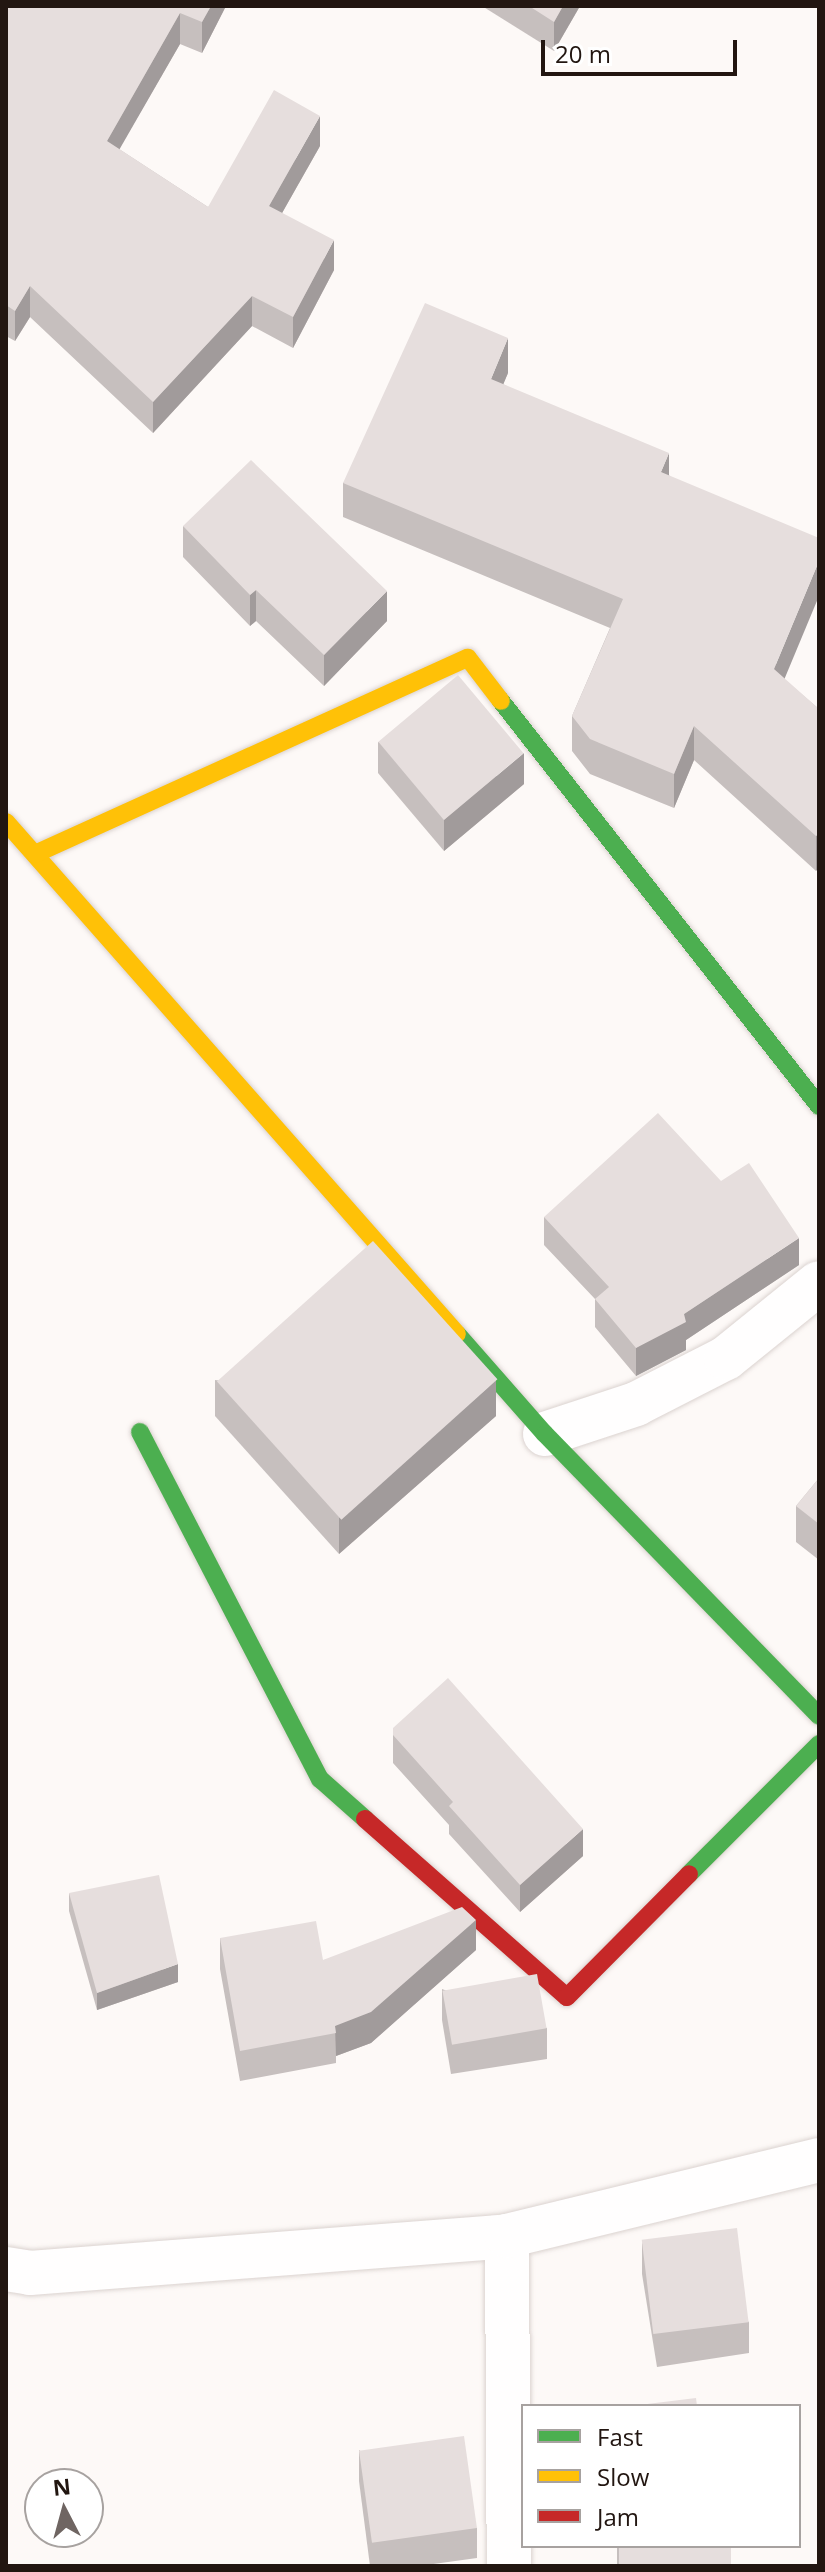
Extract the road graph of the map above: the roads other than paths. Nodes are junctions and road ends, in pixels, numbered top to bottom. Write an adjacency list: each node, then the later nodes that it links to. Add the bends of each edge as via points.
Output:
1 (6, 822): 2 (street)
2 (35, 854): 3 (street, via 468,658); 6 (street)
3 (819, 1106)
4 (819, 1283): 6 (street, via 726,1358 636,1404)
5 (140, 1432): 8 (street, via 320,1779 567,1997)
6 (545, 1434): 7 (street)
7 (819, 1716)
8 (819, 1744)
9 (819, 2160): 10 (street)
10 (507, 2236): 11 (street, via 30,2273); 12 (street)
11 (6, 2269)
12 (509, 2566)

